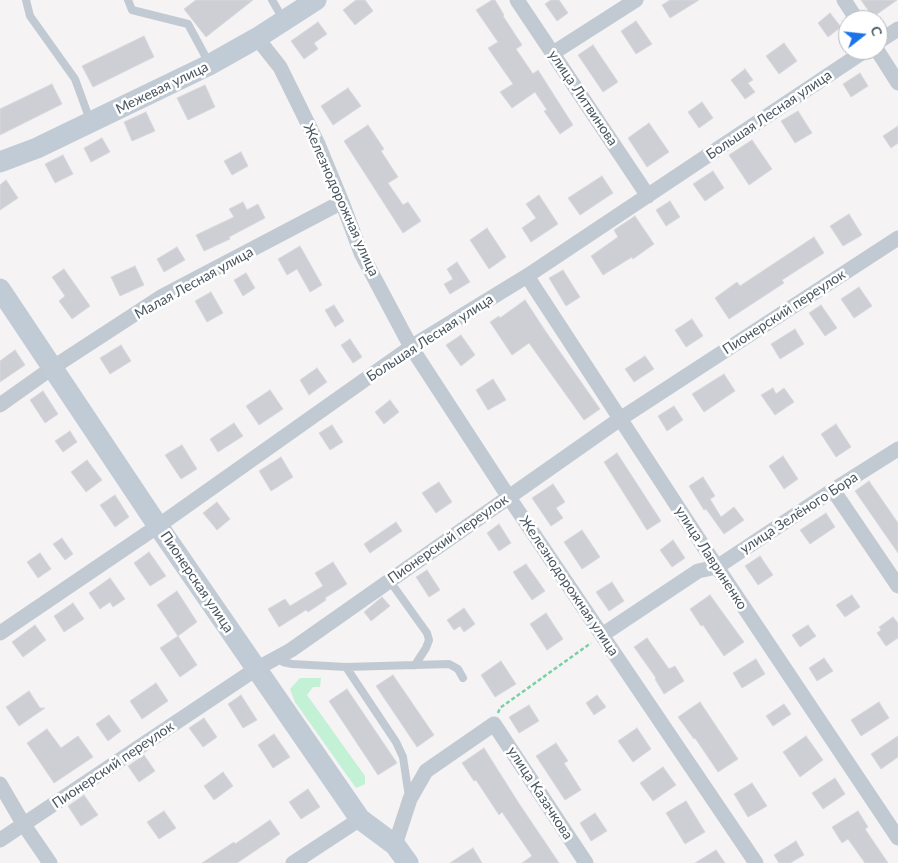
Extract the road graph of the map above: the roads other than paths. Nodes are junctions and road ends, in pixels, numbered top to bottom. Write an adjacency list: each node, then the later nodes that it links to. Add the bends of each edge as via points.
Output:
1 (26, 0): 14 (lane, via 30,16 75,79)
2 (128, 0): 12 (lane, via 132,10 188,24)
3 (272, 0): 7 (lane)
4 (316, 0): 7 (street, Межевая улица)
5 (518, 0): 9 (street, улица Литвинова)
6 (636, 0): 9 (street)
7 (284, 21): 8 (street, Межевая улица)
8 (257, 38): 12 (street, Межевая улица); 17 (street, Железнодорожная улица, via 280,67)
9 (553, 53): 16 (street, улица Литвинова)
10 (851, 60): 16 (street, Большая Лесная улица)
11 (883, 60): 13 (street)
12 (209, 65): 14 (street, Межевая улица)
13 (898, 83)
14 (91, 122): 15 (street, Межевая улица)
15 (0, 162)
16 (648, 196): 19 (street, Большая Лесная улица)
17 (342, 202): 21 (street, Железнодорожная улица, via 361,253); 22 (street, Малая Лесная улица, via 161,297)
18 (898, 238): 24 (street, Пионерский переулок)
19 (527, 276): 21 (street, Большая Лесная улица); 24 (street, улица Лавриненко)
20 (0, 289): 22 (street, Пионерская улица)
21 (411, 347): 27 (street, Железнодорожная улица); 28 (street, Большая Лесная улица)
22 (52, 368): 23 (street, Малая Лесная улица); 28 (street, Пионерская улица)
23 (0, 405)
24 (620, 419): 27 (street, Пионерский переулок); 29 (street, улица Лавриненко)
25 (898, 449): 26 (street, улица Зелёного Бора)
26 (833, 490): 29 (street, улица Зелёного Бора); 31 (street)
27 (508, 496): 30 (street, Пионерский переулок); 33 (street, Железнодорожная улица)
28 (158, 526): 32 (street, Большая Лесная улица); 37 (street, Пионерская улица)
29 (717, 567): 33 (street, улица Зелёного Бора, via 698,571); 43 (street, улица Лавриненко)
30 (389, 580): 34 (street, Пионерский переулок); 35 (lane, via 427,633 426,648)
31 (898, 586)
32 (0, 633)
33 (602, 635): 50 (street, Железнодорожная улица)
34 (278, 657): 36 (lane, via 292,664); 37 (street, Пионерский переулок)
35 (415, 664): 36 (lane); 38 (lane, via 449,664 458,669)
36 (346, 668): 40 (lane, via 396,742 403,757)
37 (256, 669): 41 (street, Пионерская улица); 42 (street, Пионерский переулок)
38 (463, 678)
39 (0, 784): 42 (street)
40 (410, 799): 45 (street); 49 (street, улица Казачкова, via 426,771 494,724)
41 (360, 819): 45 (street, Пионерская улица); 47 (street)
42 (24, 825): 44 (street, Пионерский переулок); 46 (street)
43 (898, 838)
44 (0, 840)
45 (395, 845): 48 (street, Пионерская улица)
46 (50, 863)
47 (292, 863)
48 (408, 863)
49 (586, 863)
50 (756, 863)

